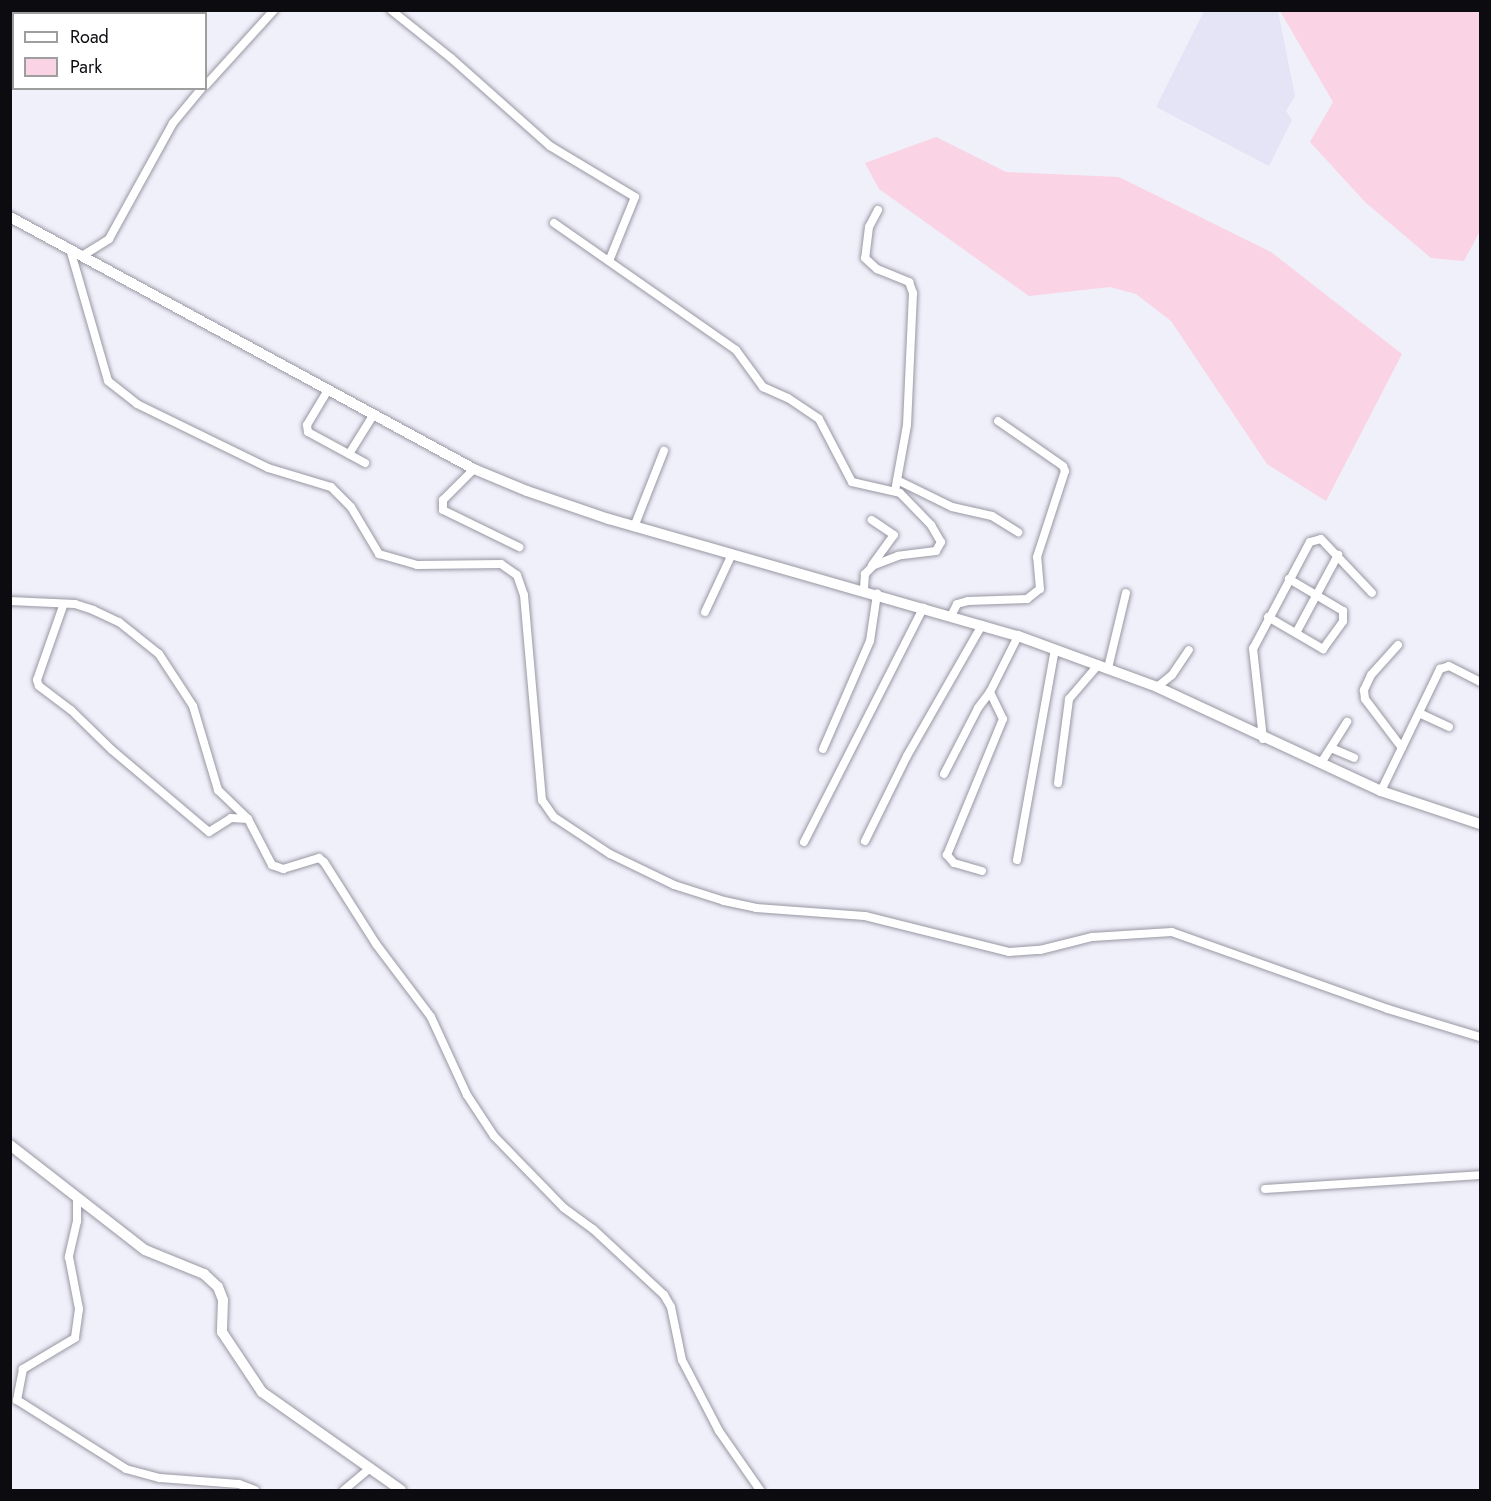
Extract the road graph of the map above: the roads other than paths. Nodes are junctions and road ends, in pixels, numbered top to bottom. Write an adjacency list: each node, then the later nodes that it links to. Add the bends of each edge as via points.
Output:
1 (274, 10): 3 (street)
2 (391, 10): 10 (street, via 550,146 635,196)
3 (207, 84)
4 (200, 90): 9 (street, via 173,123 109,239)
5 (878, 210): 18 (street, via 869,227 865,258 877,269 909,282 913,293 907,425)
6 (10, 217): 8 (main road)
7 (554, 222): 10 (street)
8 (70, 249): 9 (main road); 67 (street, via 108,381 136,404 268,468 331,487 351,507 372,546 390,559 417,565 501,564 517,575 524,595 542,800 554,817 610,854 674,885 724,901 756,908 865,916 1009,952 1040,950 1092,937 1172,932 1388,1009)
9 (82, 256): 11 (main road)
10 (609, 261): 19 (street, via 736,350 763,387 819,419 852,482)
11 (328, 390): 12 (main road); 15 (street, via 306,429)
12 (374, 414): 15 (street); 17 (main road)
13 (998, 422): 37 (street, via 1065,471 1037,557 1040,589 1028,599 957,604)
14 (664, 451): 21 (street)
15 (349, 454): 16 (street)
16 (365, 462)
17 (474, 469): 21 (main road, via 526,491); 23 (street, via 443,500 443,510)
18 (897, 480): 19 (street); 22 (street, via 952,507 992,516)
19 (895, 491): 26 (street, via 932,525 939,535 939,548 930,553 888,558)
20 (872, 520): 26 (street, via 894,535)
21 (634, 526): 24 (main road)
22 (1018, 532)
23 (519, 547)
24 (732, 554): 28 (main road); 36 (street)
25 (1338, 555): 27 (street, via 1315,538); 29 (street); 32 (street)
26 (869, 568): 28 (street)
27 (1289, 579): 32 (street); 38 (street)
28 (864, 590): 31 (main road)
29 (1372, 592)
30 (1126, 593): 45 (street)
31 (877, 594): 35 (main road); 55 (street, via 870,641)
32 (1317, 595): 40 (street); 40 (street, via 1343,611 1343,621 1323,649)
33 (10, 601): 34 (street)
34 (63, 606): 61 (street, via 75,604 110,618 159,654 193,706 219,790); 61 (street, via 39,674 39,687 71,710 209,832 231,818)
35 (923, 608): 37 (main road); 64 (street)
36 (705, 612)
37 (951, 616): 39 (main road)
38 (1268, 617): 40 (street); 52 (street, via 1253,649)
39 (982, 625): 41 (main road); 63 (street, via 907,756)
40 (1296, 633)
41 (1018, 636): 43 (main road); 48 (street)
42 (1398, 645): 54 (street, via 1371,675 1364,690 1365,699)
43 (1055, 649): 45 (main road); 65 (street)
44 (1189, 650): 47 (street, via 1172,675)
45 (1103, 666): 47 (main road); 59 (street, via 1069,699)
46 (1480, 682): 49 (street, via 1444,666)
47 (1157, 687): 52 (main road)
48 (990, 692): 58 (street); 66 (street, via 1003,719 947,855 954,862)
49 (1419, 713): 51 (street); 54 (street)
50 (1347, 722): 53 (street)
51 (1449, 727)
52 (1263, 739): 57 (main road)
53 (1331, 748): 56 (street); 57 (street)
54 (1402, 748): 60 (street)
55 (823, 749)
56 (1354, 758)
57 (1321, 763): 60 (main road)
58 (944, 774)
59 (1058, 783)
60 (1381, 791): 62 (main road)
61 (248, 819): 76 (street, via 277,869 319,858 324,862 376,944 431,1017 467,1095 494,1137 564,1208 593,1229 664,1295 674,1315 682,1360 719,1431)
62 (1480, 824)
63 (865, 841)
64 (804, 842)
65 (1017, 860)
66 (982, 871)
67 (1480, 1037)
68 (10, 1145): 71 (main road, via 38,1163)
69 (1480, 1175): 70 (street)
70 (1265, 1189)
71 (77, 1200): 72 (main road, via 145,1250 204,1274 218,1287 223,1300 222,1332 262,1392); 73 (street, via 78,1221 69,1257 79,1309 75,1338 24,1369 17,1400 126,1469 160,1478 239,1484)
72 (369, 1469): 74 (street); 75 (main road)
73 (255, 1491)
74 (344, 1491)
75 (401, 1491)
76 (760, 1491)

